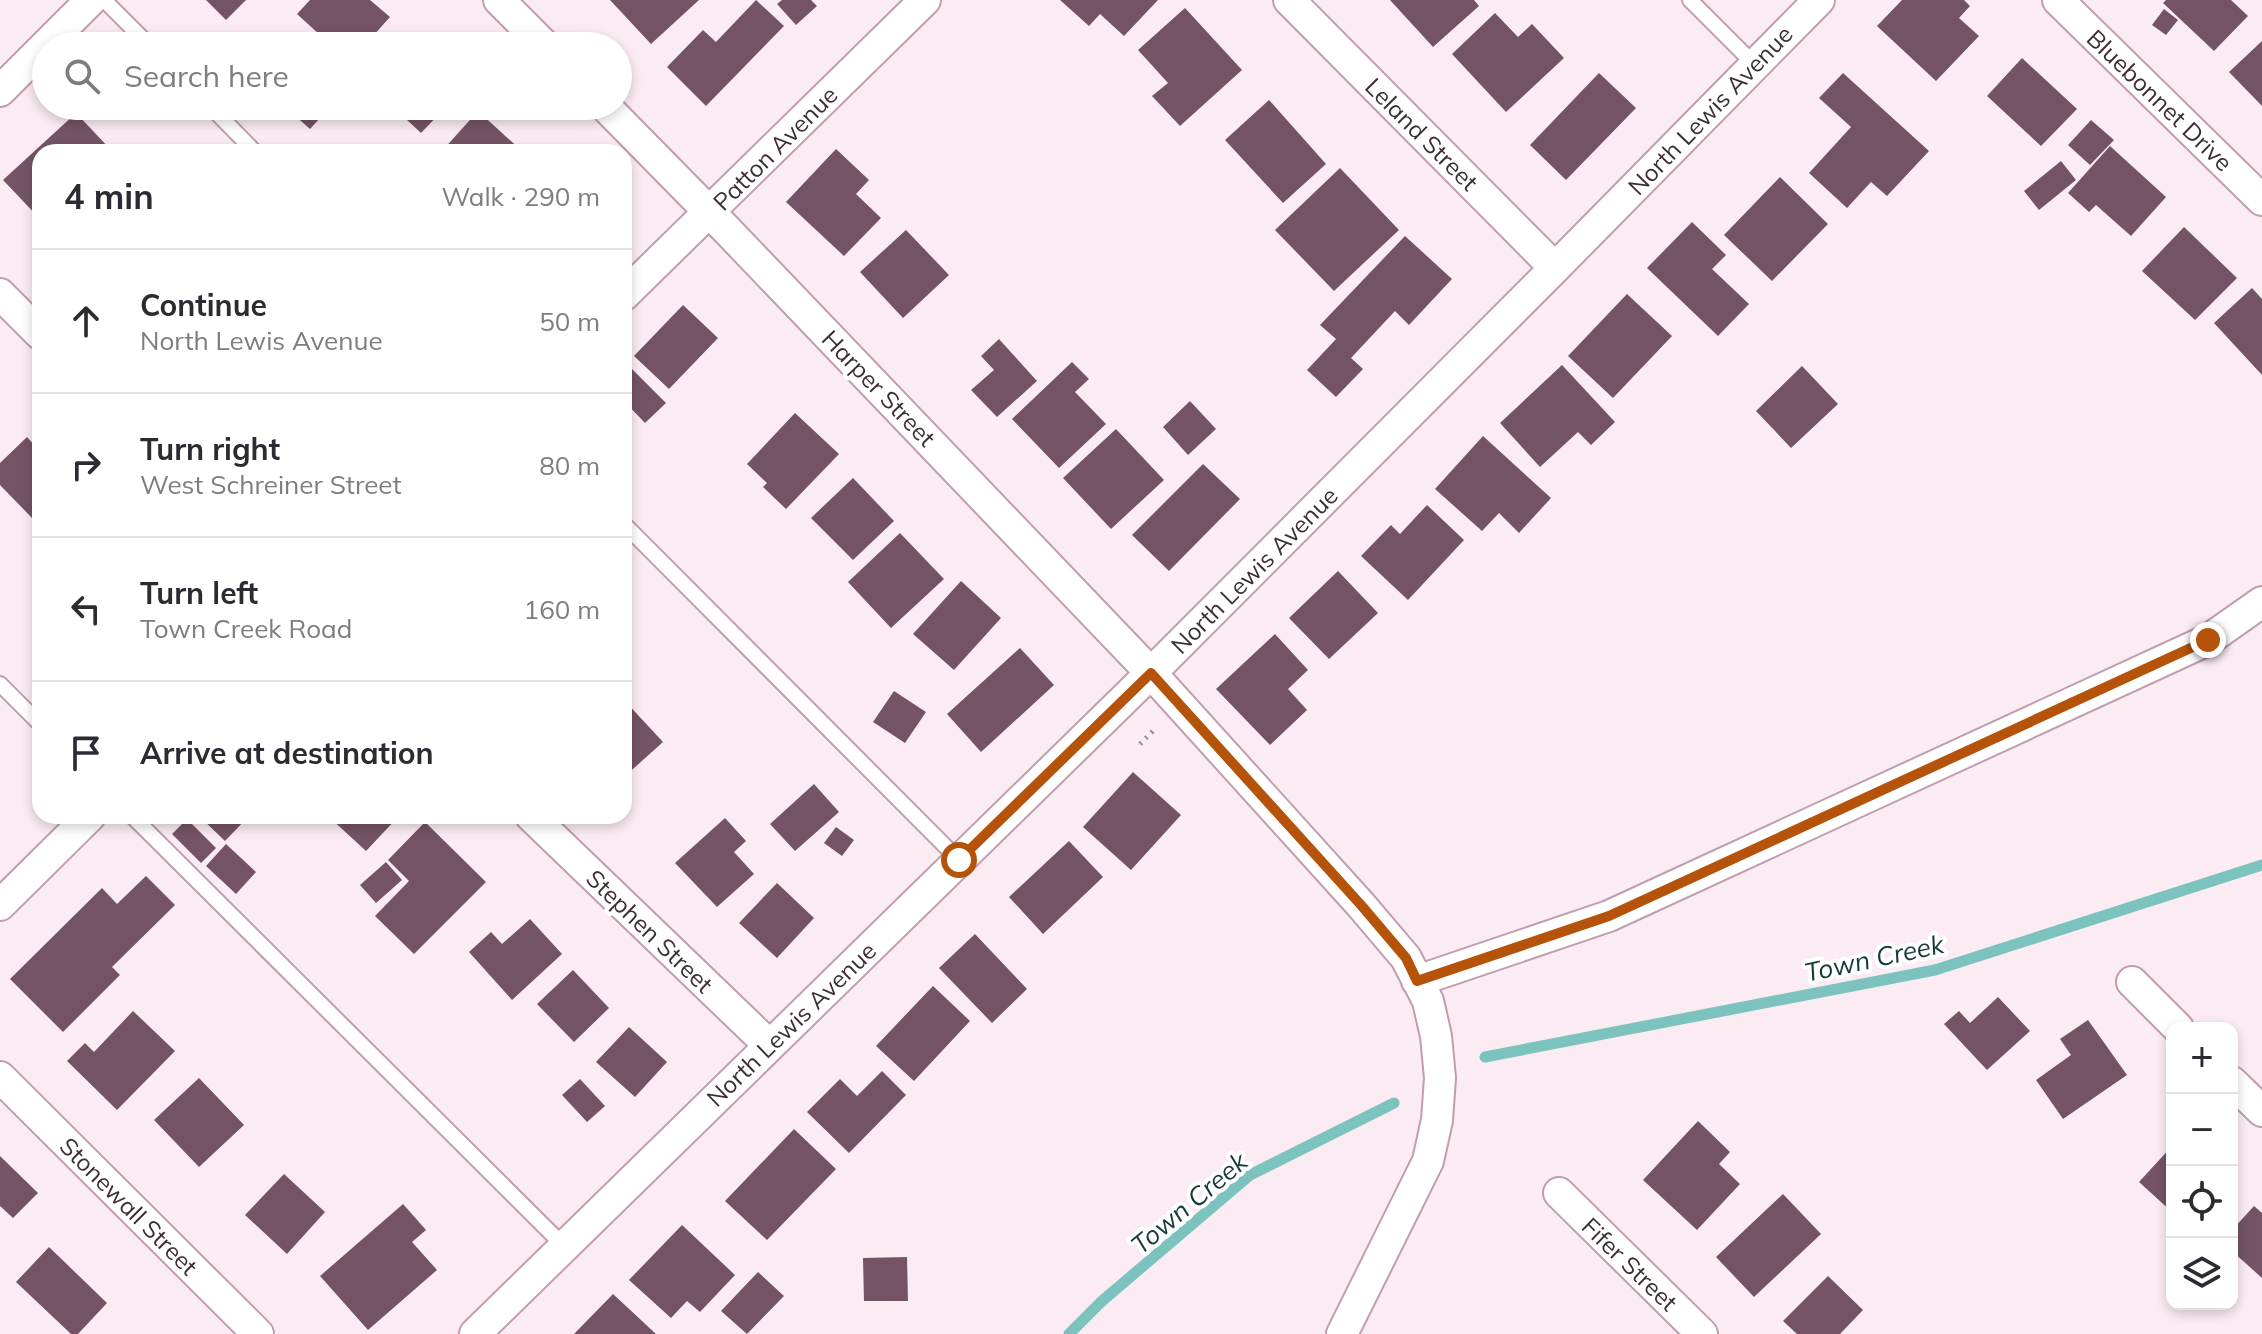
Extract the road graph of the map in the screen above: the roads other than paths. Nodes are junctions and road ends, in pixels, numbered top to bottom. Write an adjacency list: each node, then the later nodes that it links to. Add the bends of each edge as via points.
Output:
1 (91, 0): 9 (street)
2 (104, 0): 10 (lane)
3 (499, 0): 11 (street)
4 (925, 0): 19 (street, Patton Avenue)
5 (1289, 0): 20 (street, Leland Street)
6 (1690, 0): 13 (lane)
7 (1819, 0): 13 (street, North Lewis Avenue)
8 (2058, 0): 18 (street, Bluebonnet Drive)
9 (59, 32)
10 (136, 32)
11 (531, 32)
12 (32, 59): 14 (street)
13 (1755, 65): 20 (street, North Lewis Avenue)
14 (0, 91)
15 (224, 120): 17 (lane)
16 (619, 120): 19 (street, Harper Street)
17 (247, 144)
18 (2262, 200)
19 (710, 212): 21 (street, Patton Avenue); 26 (street, Harper Street)
20 (1555, 268): 26 (street, North Lewis Avenue)
21 (632, 287)
22 (0, 294): 23 (street)
23 (32, 326)
24 (632, 532): 32 (lane)
25 (2262, 602): 34 (street, via 2208,640 1609,916)
26 (1151, 673): 32 (street, North Lewis Avenue); 34 (street, Harper Street, via 1361,905 1406,958)
27 (0, 684): 28 (lane)
28 (32, 716)
29 (82, 824): 33 (street)
30 (140, 824): 42 (lane)
31 (539, 824): 37 (street, Stephen Street)
32 (959, 860): 37 (street, North Lewis Avenue)
33 (0, 905)
34 (1417, 981): 45 (street, Harper Street, via 1436,1036 1437,1120 1428,1161)
35 (2132, 982): 36 (street)
36 (2172, 1022)
37 (769, 1045): 42 (street, North Lewis Avenue)
38 (0, 1077): 43 (street, Stonewall Street)
39 (2238, 1088): 40 (street)
40 (2262, 1111)
41 (1559, 1193): 46 (street, Fifer Street)
42 (564, 1246): 44 (street, North Lewis Avenue)
43 (258, 1334)
44 (475, 1334)
45 (1342, 1334)
46 (1702, 1334)

